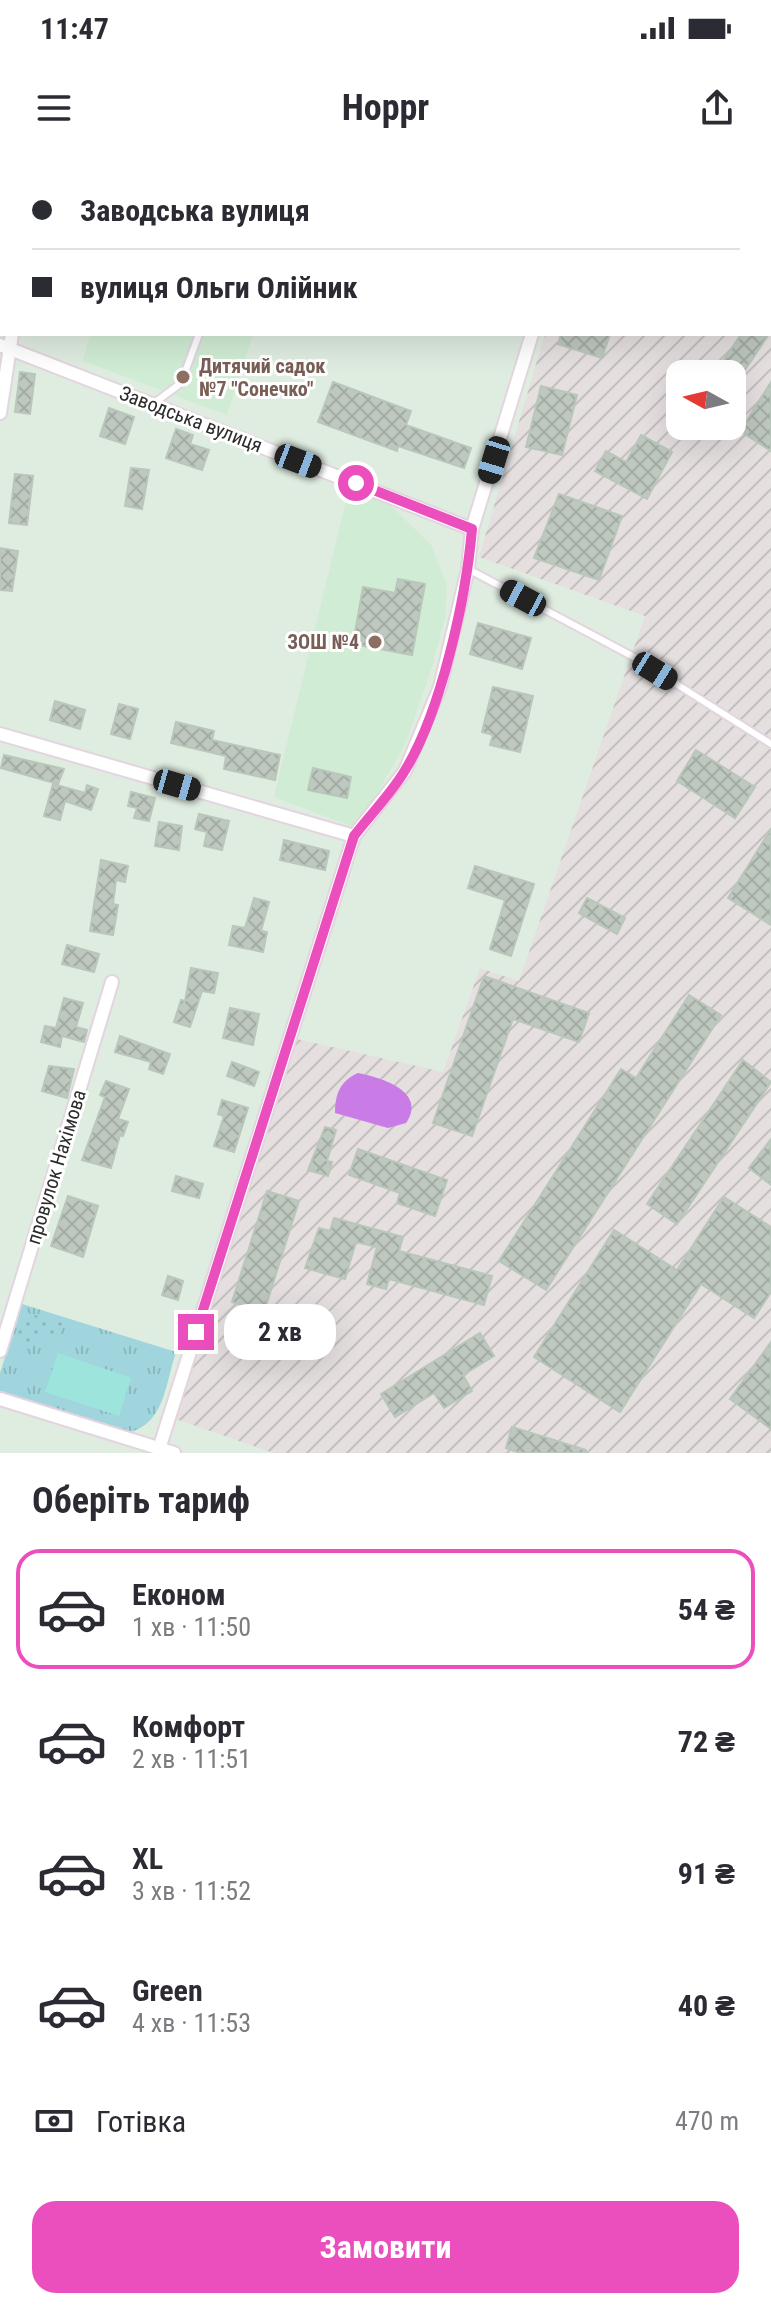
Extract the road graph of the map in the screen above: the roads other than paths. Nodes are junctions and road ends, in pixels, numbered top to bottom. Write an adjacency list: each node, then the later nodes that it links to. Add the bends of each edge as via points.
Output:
1 (198, 336): 4 (lane, via 181,383)
2 (531, 336): 6 (street)
3 (5, 347): 4 (street, Заводська вулиця); 5 (street)
4 (153, 404): 6 (street, Заводська вулиця)
5 (0, 413)
6 (472, 529): 7 (street)
7 (468, 569): 9 (lane, via 632,656); 10 (street, via 440,687 405,771)
8 (0, 734): 10 (street)
9 (771, 744)
10 (354, 836): 14 (street)
11 (112, 982): 12 (street, провулок Нахімова)
12 (0, 1351)
13 (0, 1399): 14 (street)
14 (159, 1449): 15 (street)
15 (174, 1453)

